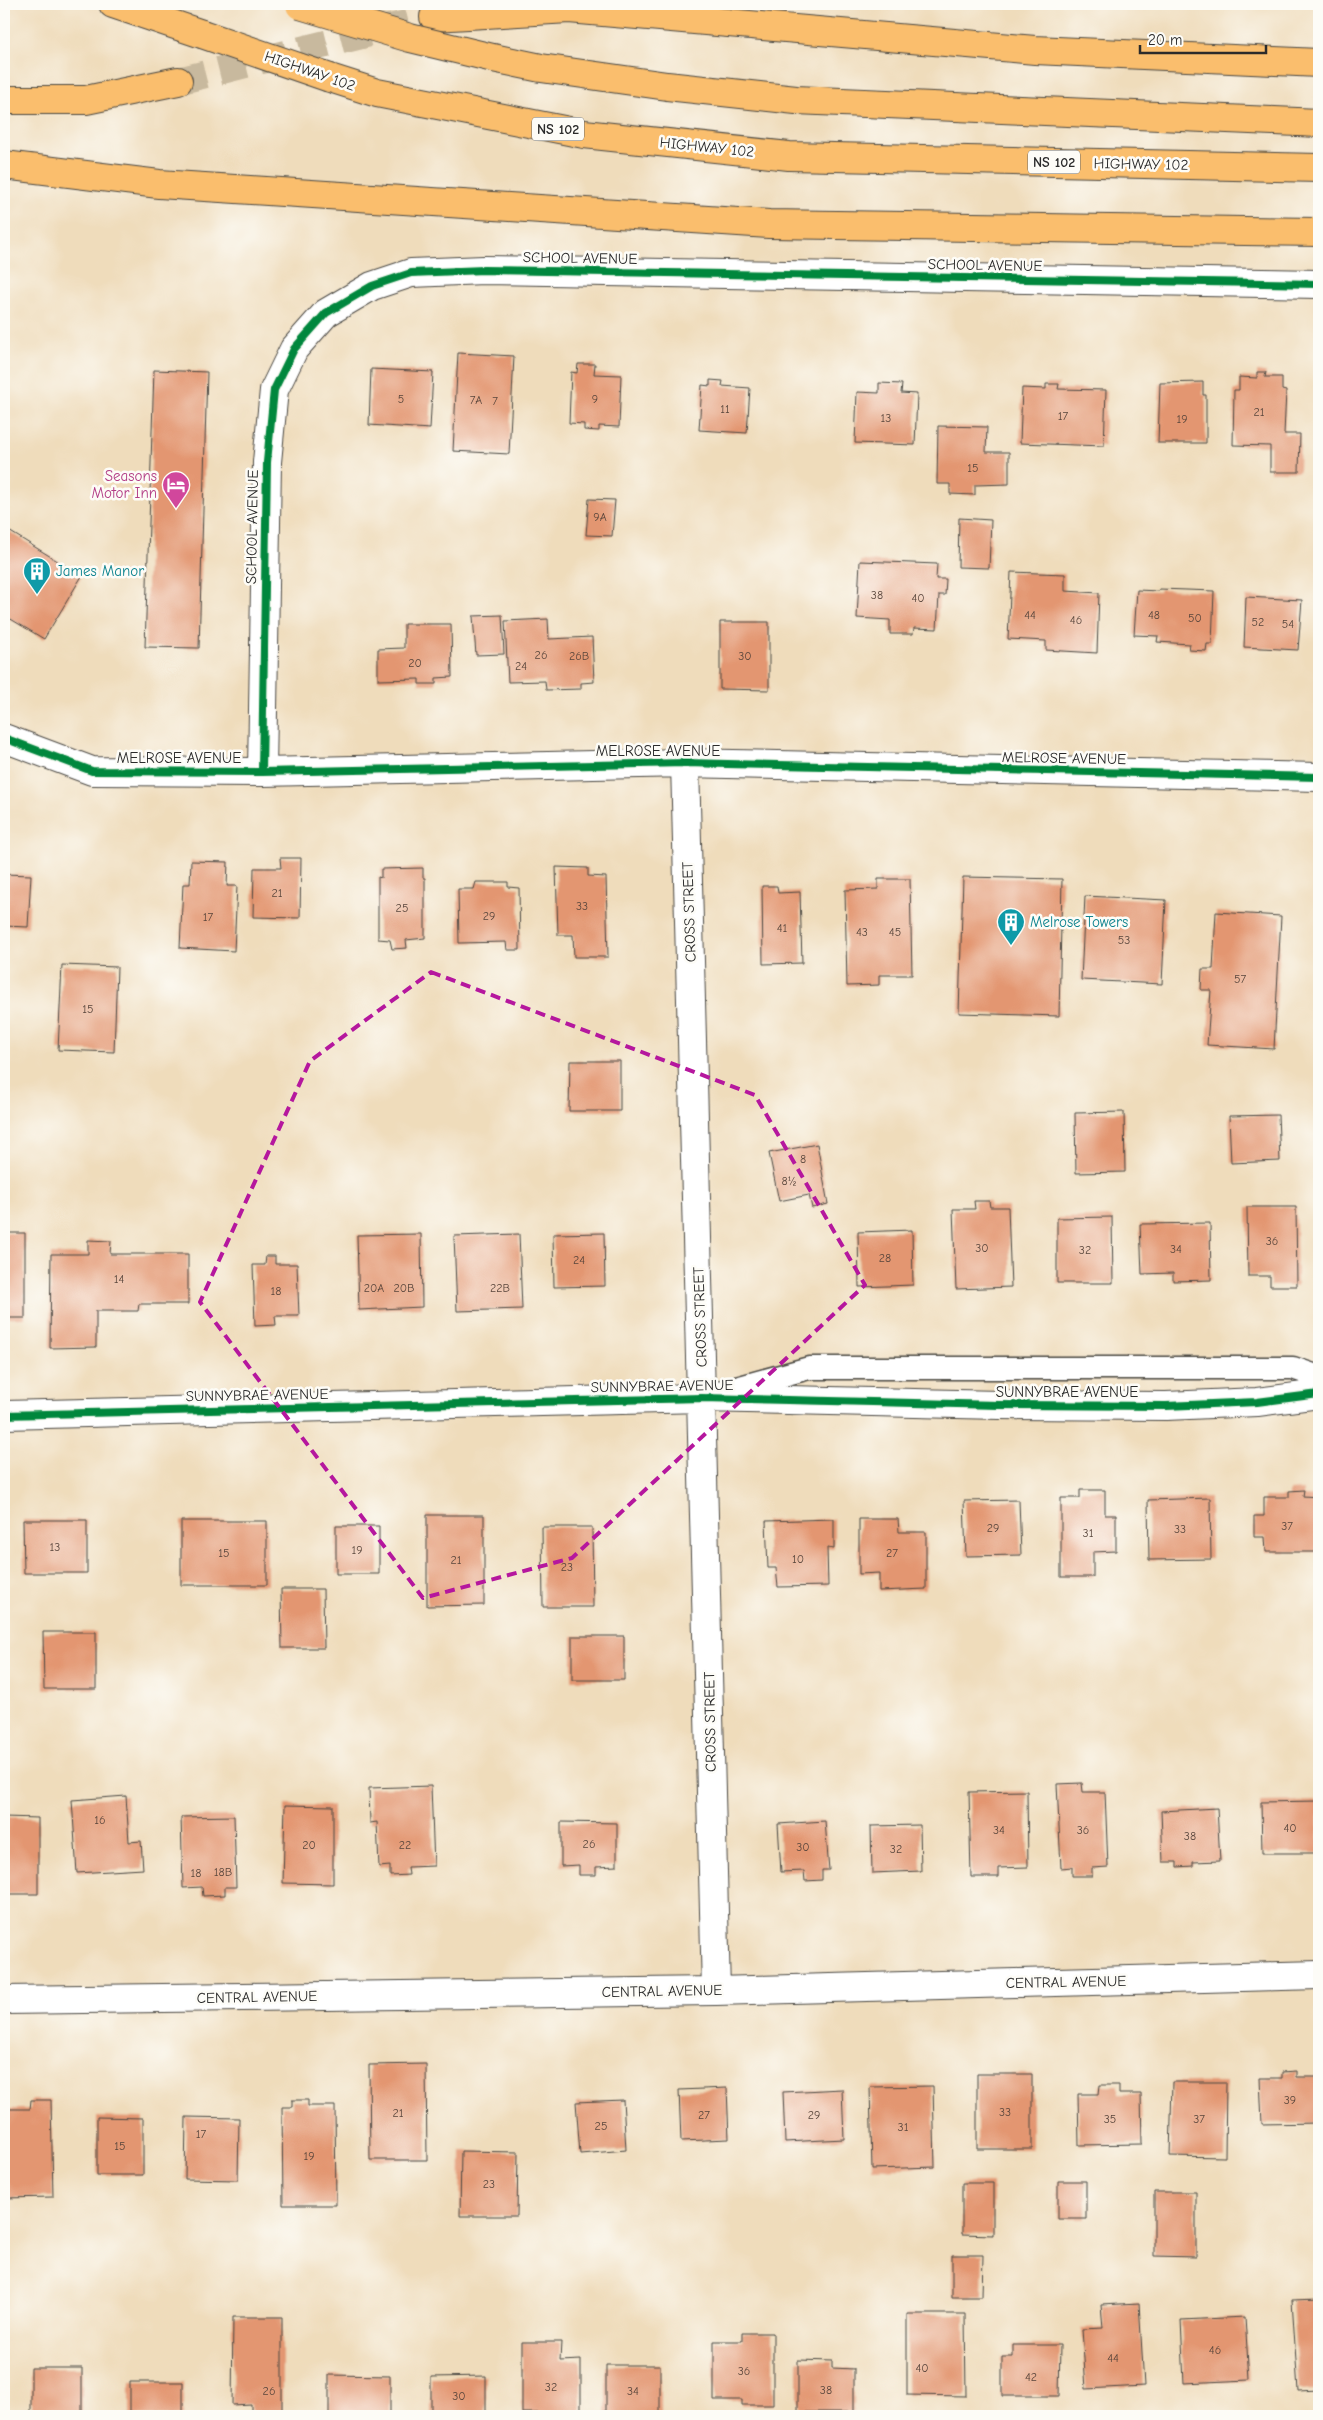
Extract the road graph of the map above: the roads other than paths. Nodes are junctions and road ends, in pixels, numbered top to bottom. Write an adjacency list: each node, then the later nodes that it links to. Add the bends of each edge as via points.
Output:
1 (113, 4): 9 (highway, HIGHWAY 102 / NS 102, bridge, via 377,93 584,134 789,156)
2 (298, 4): 7 (highway, bridge, via 410,38 493,58 648,83 796,100)
3 (434, 17): 4 (highway, via 569,9 1035,50)
4 (1319, 63)
5 (178, 81): 6 (highway, via 86,100)
6 (4, 100)
7 (1319, 122)
8 (4, 165): 10 (highway, via 159,184 769,224)
9 (1319, 168)
10 (1319, 232)
11 (1319, 284): 14 (street, SCHOOL AVENUE, via 484,270 411,273 372,286 326,313 294,349 274,390 266,462)
12 (4, 738): 14 (street, MELROSE AVENUE, via 92,771)
13 (685, 763): 14 (street, MELROSE AVENUE); 15 (street, MELROSE AVENUE); 18 (street, CROSS STREET)
14 (262, 772)
15 (1319, 777)
16 (1319, 1377): 18 (lane, SUNNYBRAE AVENUE, via 1293,1368 809,1368)
17 (1319, 1394): 18 (street, SUNNYBRAE AVENUE, via 1257,1402 1166,1406)
18 (702, 1398): 19 (street, SUNNYBRAE AVENUE); 21 (street, CROSS STREET)
19 (4, 1415)
20 (1319, 1975): 21 (street, CENTRAL AVENUE)
21 (716, 1991): 22 (street, CENTRAL AVENUE)
22 (4, 2000)

